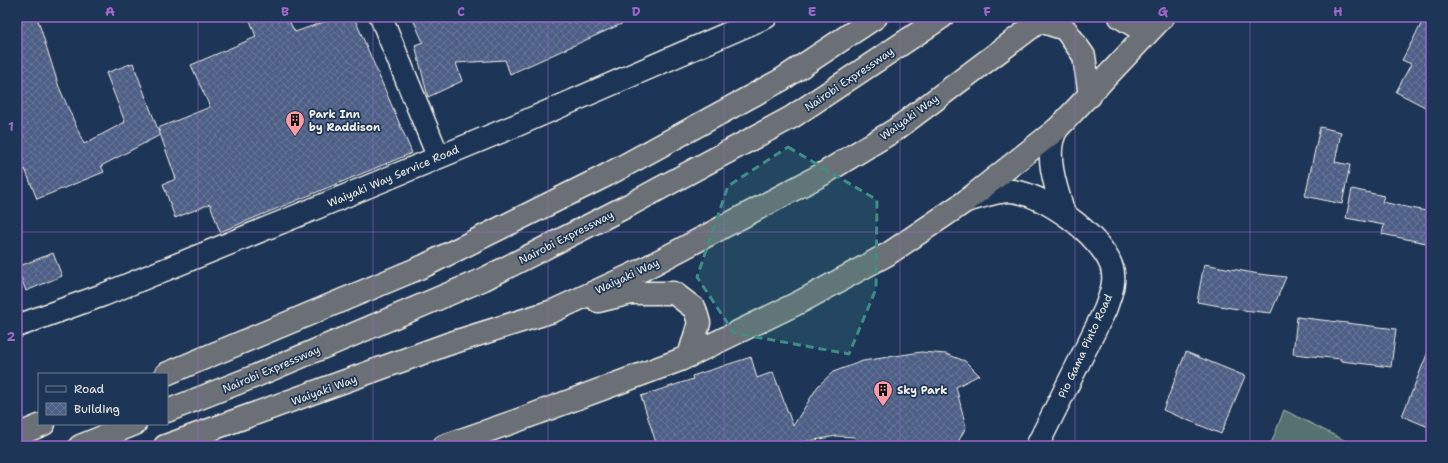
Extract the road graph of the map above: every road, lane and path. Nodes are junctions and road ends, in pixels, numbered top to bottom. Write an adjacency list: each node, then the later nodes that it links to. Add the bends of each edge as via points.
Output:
1 (381, 17): 11 (street)
2 (766, 17): 11 (street, Waiyaki Way Service Road, via 517,125)
3 (876, 17): 17 (highway, via 781,80 607,175 424,266)
4 (942, 17): 18 (highway, Nairobi Expressway, via 792,117 632,204 484,279)
5 (1120, 17): 6 (highway, via 1135,26)
6 (1160, 17)
7 (1163, 17): 9 (highway)
8 (1043, 19): 9 (highway, via 1065,29 1084,56); 14 (highway, Waiyaki Way, via 895,130 821,175 642,270)
9 (1090, 96): 10 (highway)
10 (1057, 129): 12 (highway); 13 (street, Pio Gama Pinto Road, via 1052,142 1052,171)
11 (438, 156): 15 (street, Waiyaki Way Service Road, via 102,295)
12 (966, 201): 13 (street, Pio Gama Pinto Road, via 1010,191 1028,195); 16 (highway, via 881,258 800,302)
13 (1064, 212): 25 (street, Pio Gama Pinto Road, via 1103,251 1112,266 1113,287 1105,310)
14 (553, 311): 16 (highway, via 631,293 674,292 695,309 699,323); 23 (highway, Waiyaki Way, via 448,344)
15 (17, 326)
16 (689, 356): 24 (highway)
17 (168, 373)
18 (168, 411)
19 (42, 425): 21 (highway)
20 (133, 425): 22 (highway)
21 (17, 435)
22 (80, 446)
23 (165, 446)
24 (444, 446)
25 (1037, 446)

